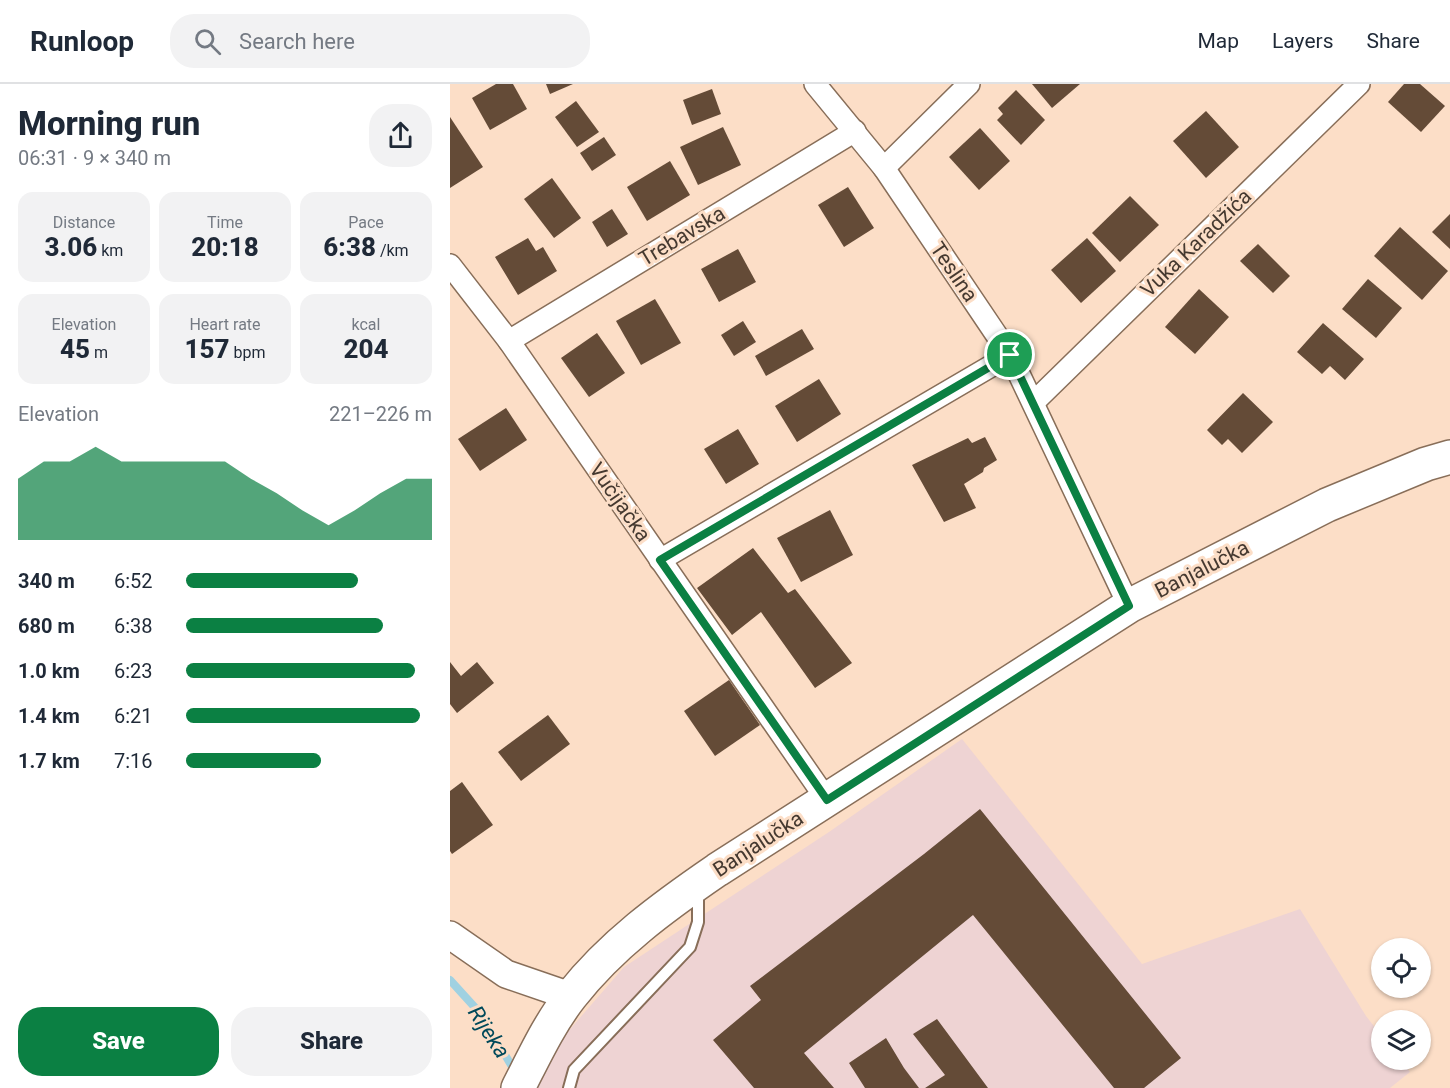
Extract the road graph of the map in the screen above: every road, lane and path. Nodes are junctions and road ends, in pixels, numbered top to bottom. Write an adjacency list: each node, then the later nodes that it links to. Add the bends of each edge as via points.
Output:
1 (815, 84): 4 (street, Teslina)
2 (969, 84): 5 (street)
3 (1359, 84): 9 (street, Vuka Karadžića)
4 (855, 131): 5 (street, Teslina); 7 (street, Trebavska)
5 (884, 168): 8 (street, Teslina)
6 (450, 265): 7 (street, Vučijačka)
7 (509, 341): 11 (street, Vučijačka)
8 (1010, 355): 9 (street, Teslina); 11 (street)
9 (1034, 402): 12 (street, Teslina)
10 (1450, 457): 12 (main road, Banjalučka, via 1327,505)
11 (660, 560): 13 (street, Vučijačka)
12 (1129, 606): 13 (main road, Banjalučka)
13 (827, 800): 14 (main road, Banjalučka)
14 (698, 883): 16 (main road, Banjalučka, via 619,944); 18 (lane, via 698,922 690,946 574,1070)
15 (450, 935): 16 (street, via 506,975)
16 (570, 996): 17 (main road, Banjalučka)
17 (518, 1088)
18 (569, 1088)

